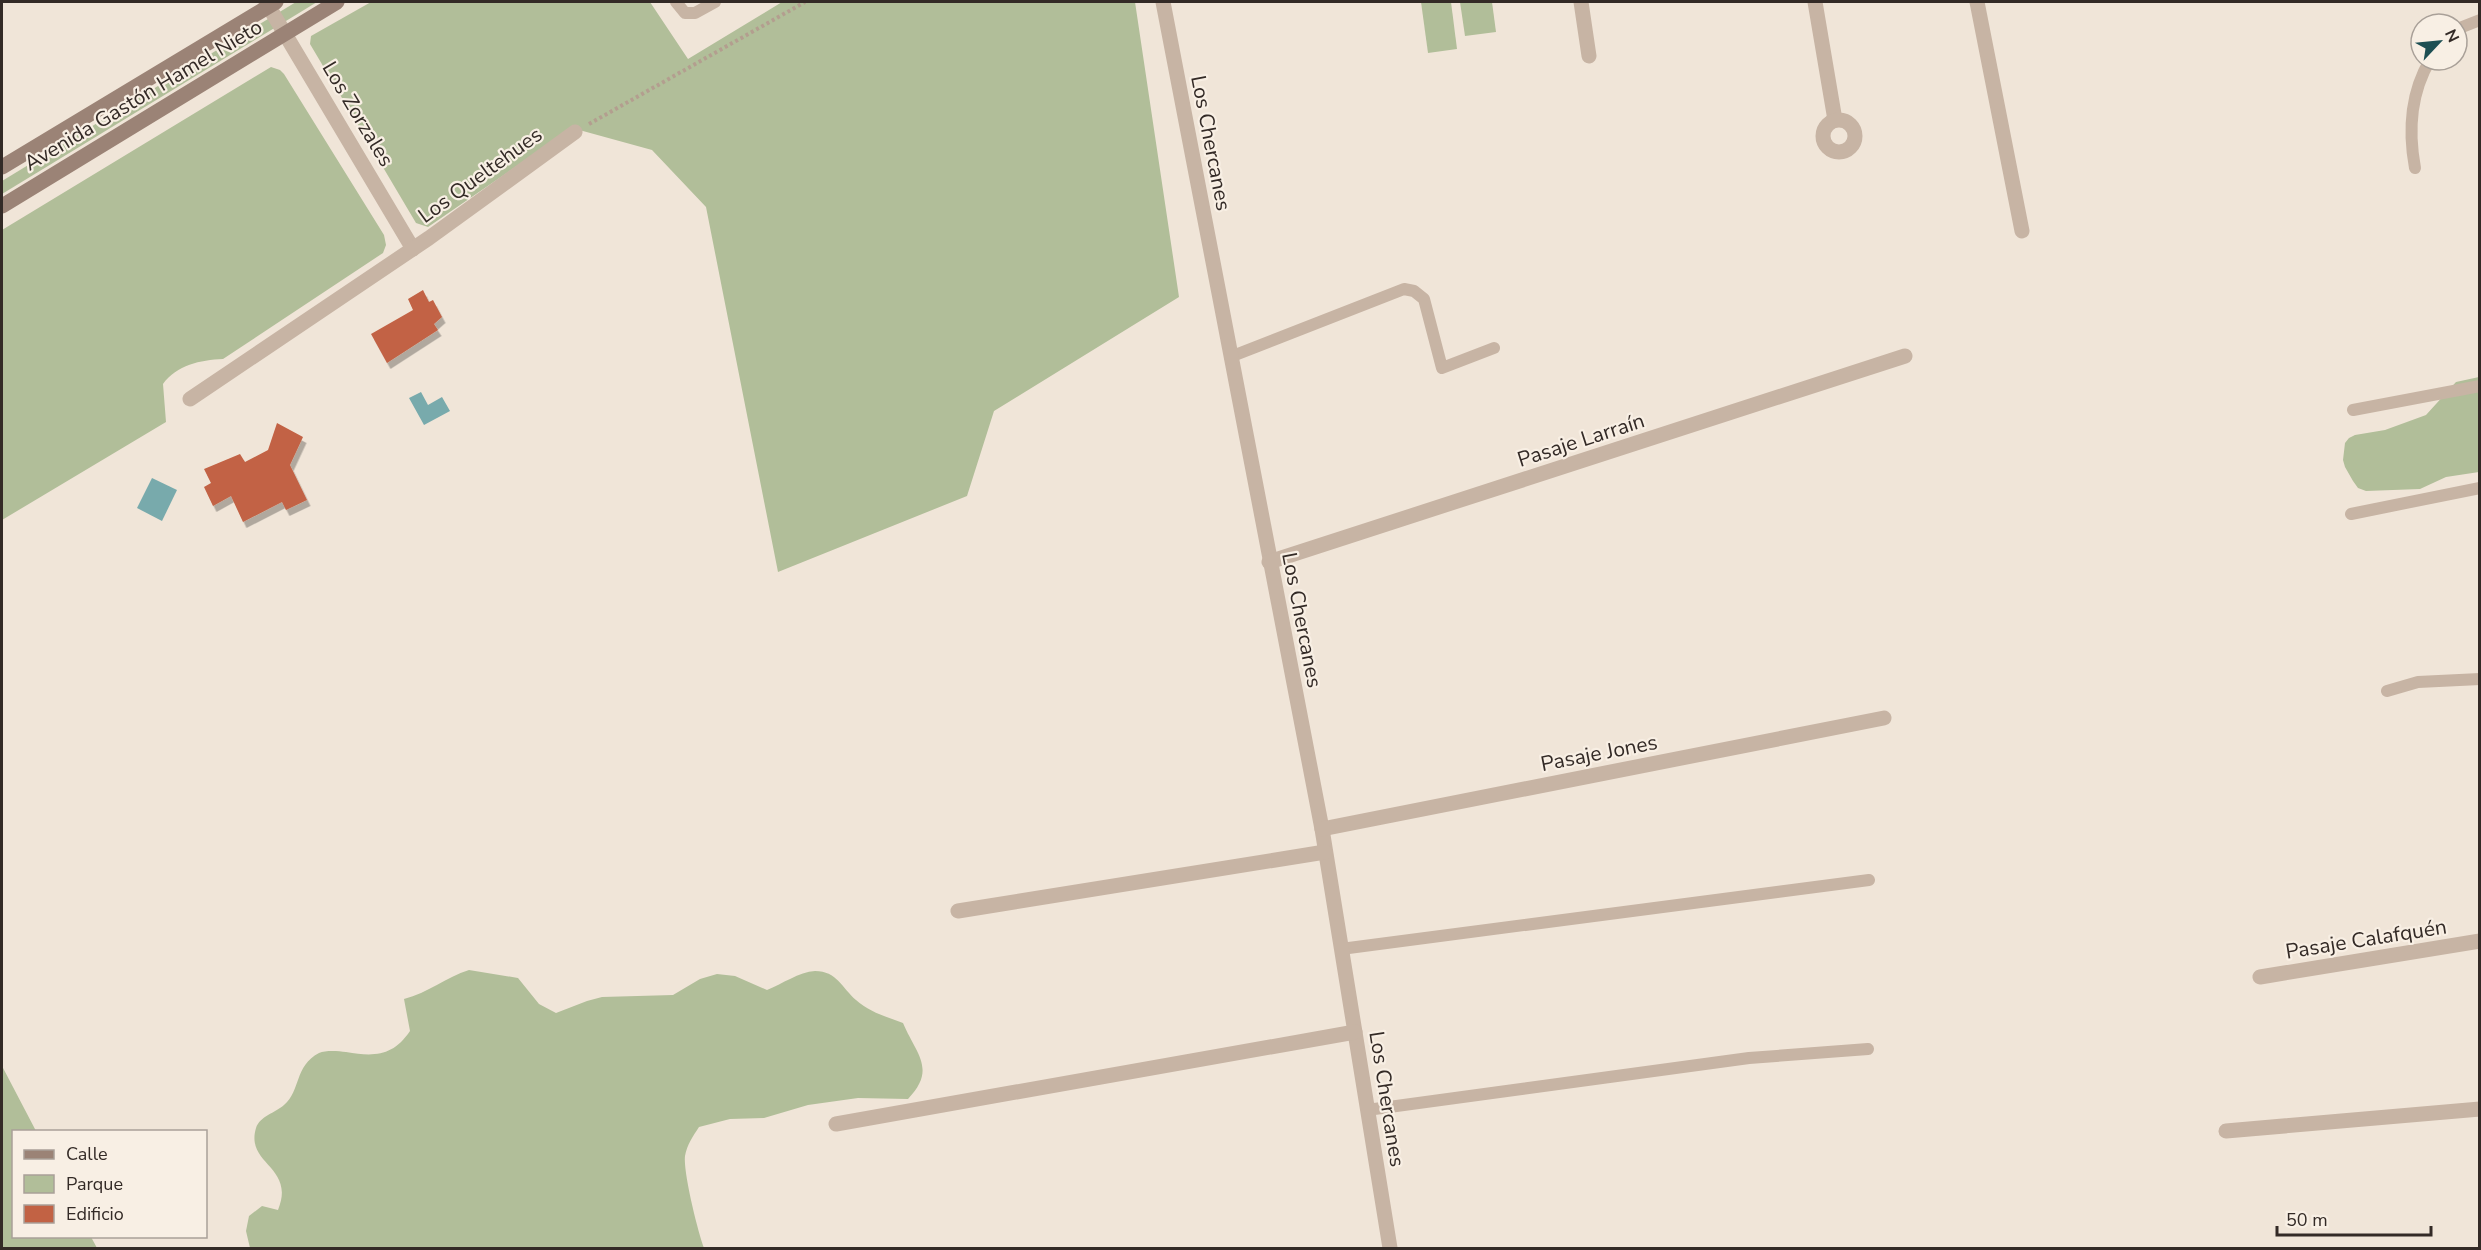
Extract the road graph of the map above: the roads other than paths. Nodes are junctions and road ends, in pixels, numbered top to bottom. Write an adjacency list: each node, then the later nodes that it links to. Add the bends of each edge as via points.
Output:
1 (337, 2): 9 (main road, Avenida Gastón Hamel Nieto)
2 (676, 2): 3 (lane, via 685,12 695,13)
3 (715, 2)
4 (1163, 2): 20 (street, Los Chercanes)
5 (1581, 2): 10 (street)
6 (1815, 2): 12 (street)
7 (1977, 2): 17 (street)
8 (270, 3): 9 (street, Los Zorzales); 14 (main road, Avenida Gastón Hamel Nieto)
9 (284, 33): 16 (main road, Avenida Gastón Hamel Nieto); 18 (street, Los Zorzales)
10 (1589, 56)
11 (2424, 72): 15 (lane, via 2411,116)
12 (1835, 120)
13 (575, 132): 18 (street, Los Queltehues)
14 (2, 167)
15 (2415, 168)
16 (2, 206)
17 (2022, 231)
18 (413, 249): 23 (street, Los Queltehues)
19 (1494, 348): 20 (lane, via 1442,368 1424,299 1404,289)
20 (1230, 357): 27 (street, Los Chercanes)
21 (1905, 357): 27 (street, Pasaje Larraín)
22 (2480, 386): 24 (lane)
23 (190, 399)
24 (2354, 410)
25 (2480, 488): 26 (lane)
26 (2351, 514)
27 (1269, 562): 31 (street, Los Chercanes)
28 (2480, 679): 29 (lane, via 2418,682)
29 (2387, 691)
30 (1884, 718): 31 (street, Pasaje Jones)
31 (1322, 829): 32 (street, Los Chercanes)
32 (1325, 852): 34 (street); 36 (street, Los Chercanes)
33 (1869, 880): 36 (lane)
34 (958, 910)
35 (2480, 941): 37 (street, Pasaje Calafquén)
36 (1341, 949): 38 (street, Los Chercanes)
37 (2260, 977)
38 (1355, 1032): 41 (street, Los Chercanes); 42 (street)
39 (1868, 1049): 41 (lane, via 1749,1059)
40 (2480, 1108): 43 (street)
41 (1367, 1110): 44 (street, Los Chercanes)
42 (836, 1124)
43 (2226, 1131)
44 (1390, 1248)

